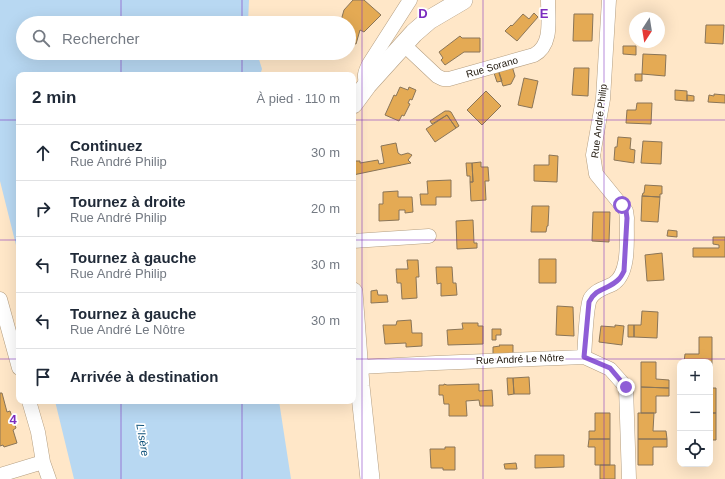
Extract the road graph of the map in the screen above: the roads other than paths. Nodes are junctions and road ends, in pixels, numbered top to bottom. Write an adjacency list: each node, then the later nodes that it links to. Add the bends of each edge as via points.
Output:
1 (410, 0): 6 (street, via 369,64 364,75)
2 (463, 0): 5 (street, via 430,20)
3 (548, 0): 5 (street, Rue Sorano, via 548,38 540,52 534,55 443,79)
4 (609, 0): 13 (street, Rue André Philip, via 603,99 593,155 596,174 626,211 626,262 620,278 594,293 589,302)
5 (403, 44): 6 (street)
6 (367, 85): 7 (street)
7 (356, 100)
8 (429, 236): 9 (street)
9 (356, 241)
10 (0, 299): 12 (street)
11 (356, 330): 15 (street)
12 (7, 349): 14 (street)
13 (584, 357): 15 (street, Rue André Le Nôtre); 21 (street, Rue André Le Nôtre, via 610,368 626,387)
14 (16, 363)
15 (359, 367): 20 (street)
16 (30, 404): 17 (street)
17 (44, 462): 18 (street); 19 (street)
18 (0, 475)
19 (49, 479)
20 (370, 479)
21 (629, 479)

